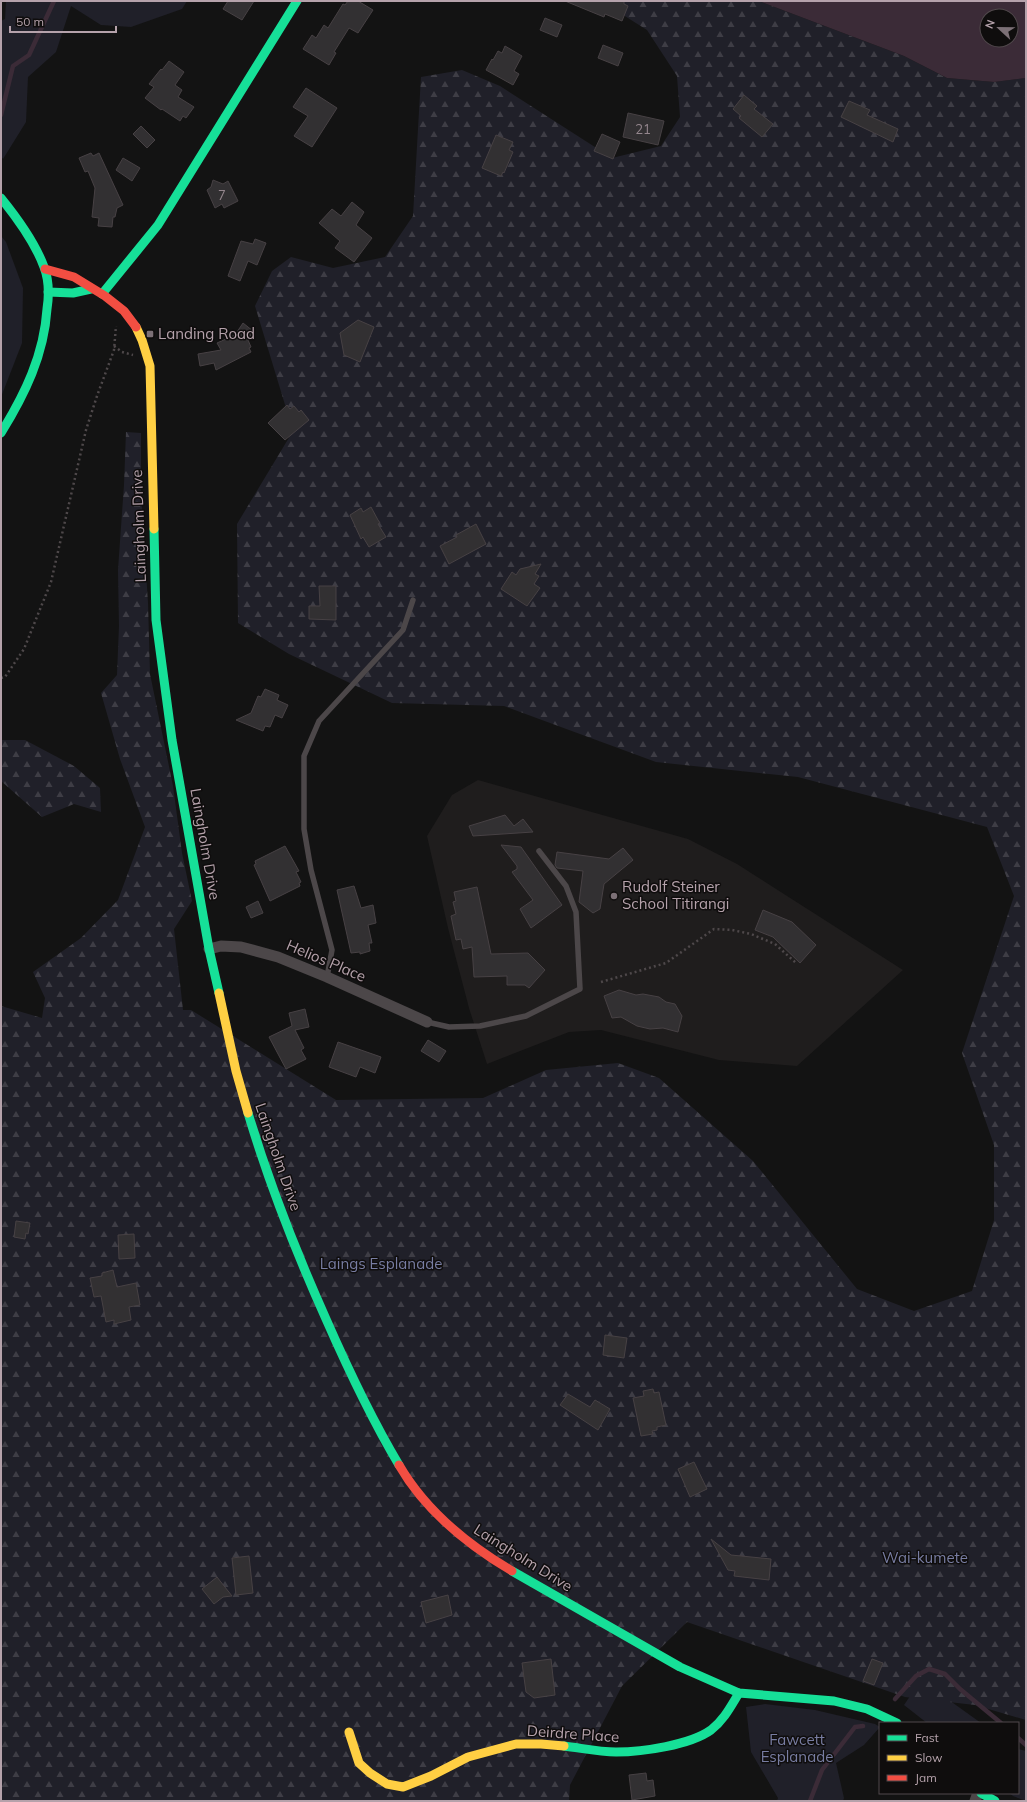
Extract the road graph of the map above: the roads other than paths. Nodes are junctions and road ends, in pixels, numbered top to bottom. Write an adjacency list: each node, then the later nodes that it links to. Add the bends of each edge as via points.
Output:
1 (298, 1): 6 (street, via 158,225)
2 (1, 198): 3 (street, via 22,224)
3 (45, 269): 4 (street, Laingholm Drive, via 73,276); 5 (street)
4 (91, 289): 5 (street, via 73,293); 6 (street, Laingholm Drive)
5 (48, 292): 7 (street, via 47,324 34,373)
6 (102, 294): 10 (street, Laingholm Drive, via 121,308 135,325 144,343 150,366 156,620 172,740)
7 (1, 433)
8 (413, 600): 11 (lane, via 403,630 319,721 304,756 304,829 310,870 332,950)
9 (539, 851): 12 (lane, via 566,886 576,912 580,989 526,1016 472,1026 449,1027)
10 (209, 949): 11 (street, Helios Place, via 221,946 241,947 278,957); 13 (street, Laingholm Drive, via 236,1071 260,1154 302,1266 341,1356 402,1471 446,1523 489,1557 680,1667)
11 (327, 977): 12 (street, Helios Place)
12 (427, 1022)
13 (739, 1693): 14 (street, Laingholm Drive, via 834,1702 867,1709); 15 (street, Deirdre Place, via 723,1719 711,1730 670,1746 616,1752 516,1744 468,1757 403,1787 387,1784 359,1763)
14 (895, 1722)
15 (349, 1732)
16 (983, 1794): 17 (street)
17 (995, 1801)

